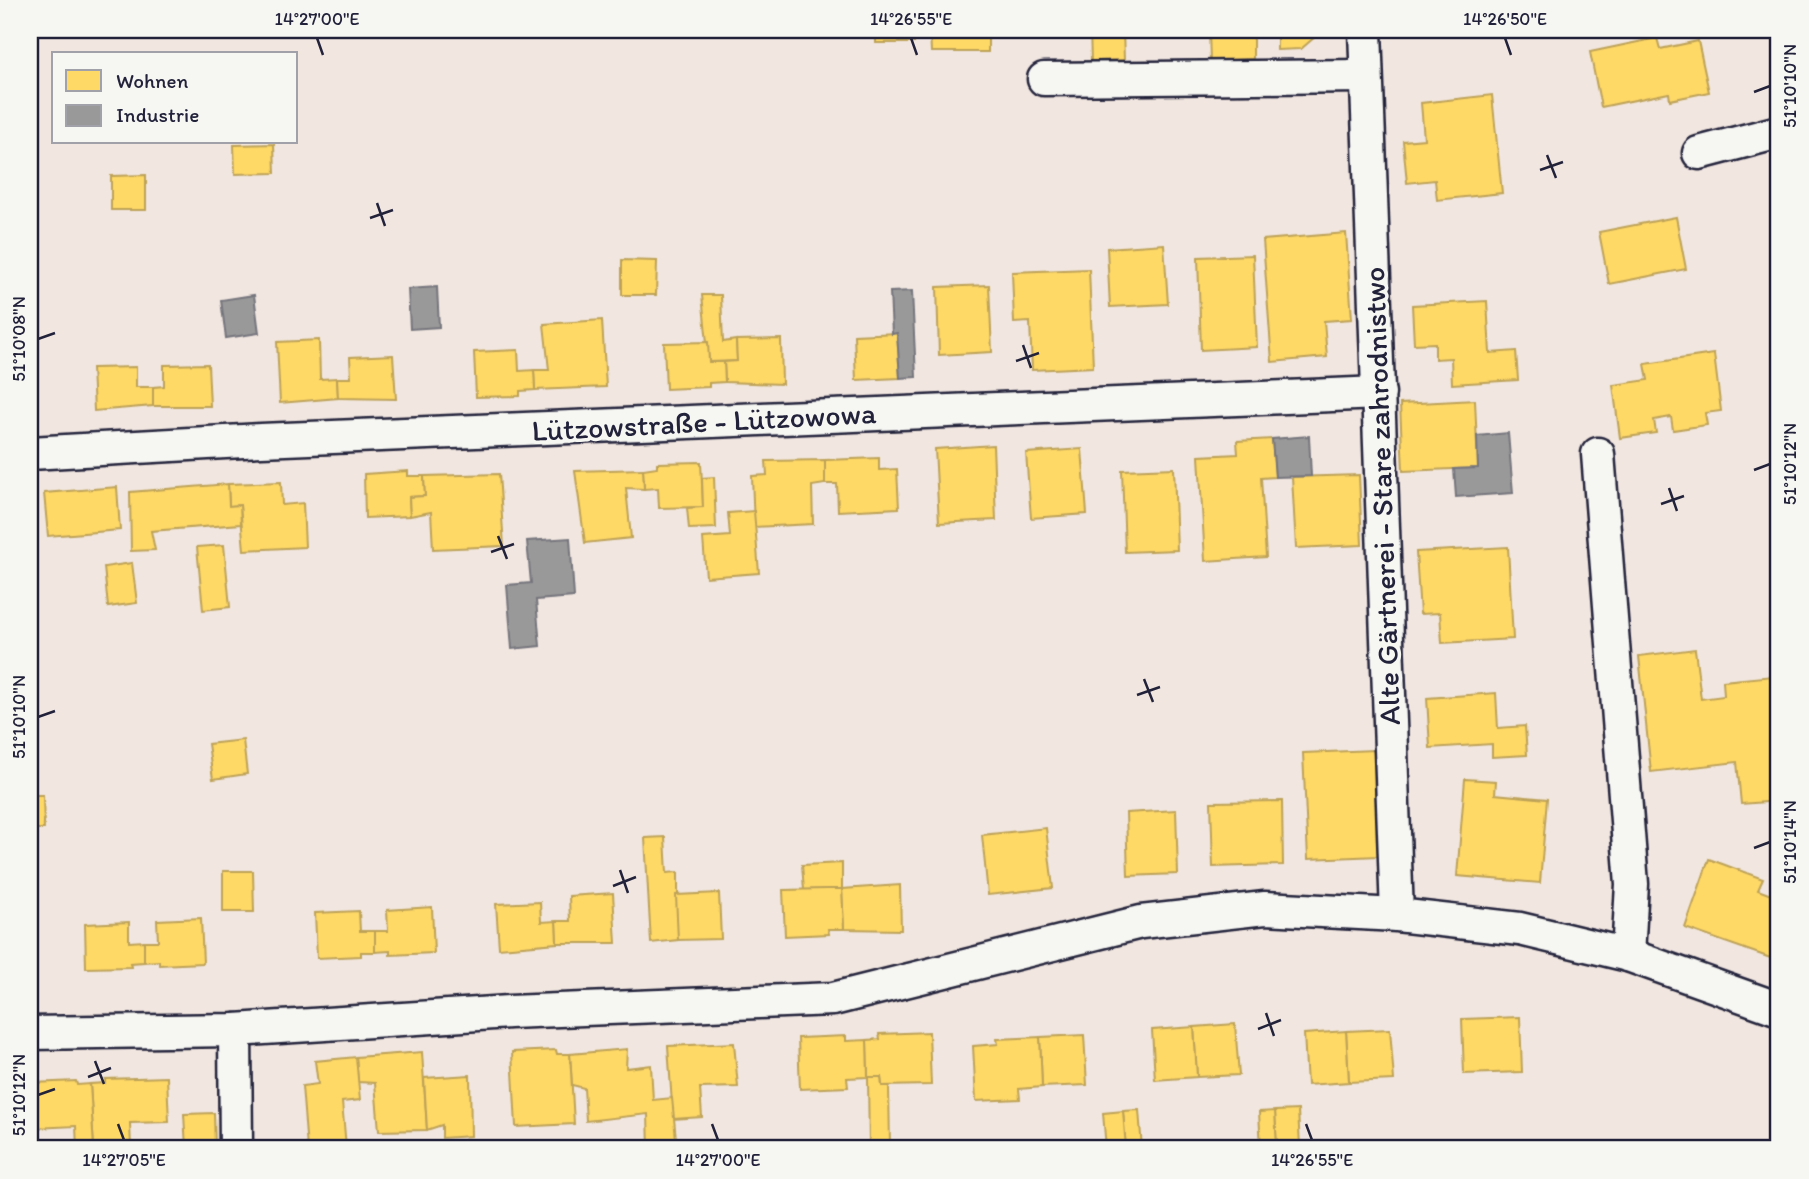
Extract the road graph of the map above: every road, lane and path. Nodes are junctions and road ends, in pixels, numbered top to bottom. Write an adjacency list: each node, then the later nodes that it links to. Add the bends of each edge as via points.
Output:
1 (1365, 30): 2 (street, Alte Gärtnerei - Stare zahrodnistwo)
2 (1366, 76): 3 (street); 6 (street, Alte Gärtnerei - Stare zahrodnistwo)
3 (1044, 79)
4 (1779, 132): 5 (street)
5 (1699, 153)
6 (1379, 393): 7 (street, Lützowstraße - Lützowowa); 9 (street, Alte Gärtnerei - Stare zahrodnistwo)
7 (30, 453)
8 (1598, 454): 10 (street, via 1632,884)
9 (1397, 915): 10 (street, via 1520,929); 12 (street, via 1265,908 1141,922 833,999 509,1012)
10 (1628, 955): 11 (street)
11 (1779, 1009)
12 (235, 1030): 13 (street); 14 (street)
13 (30, 1033)
14 (236, 1149)

